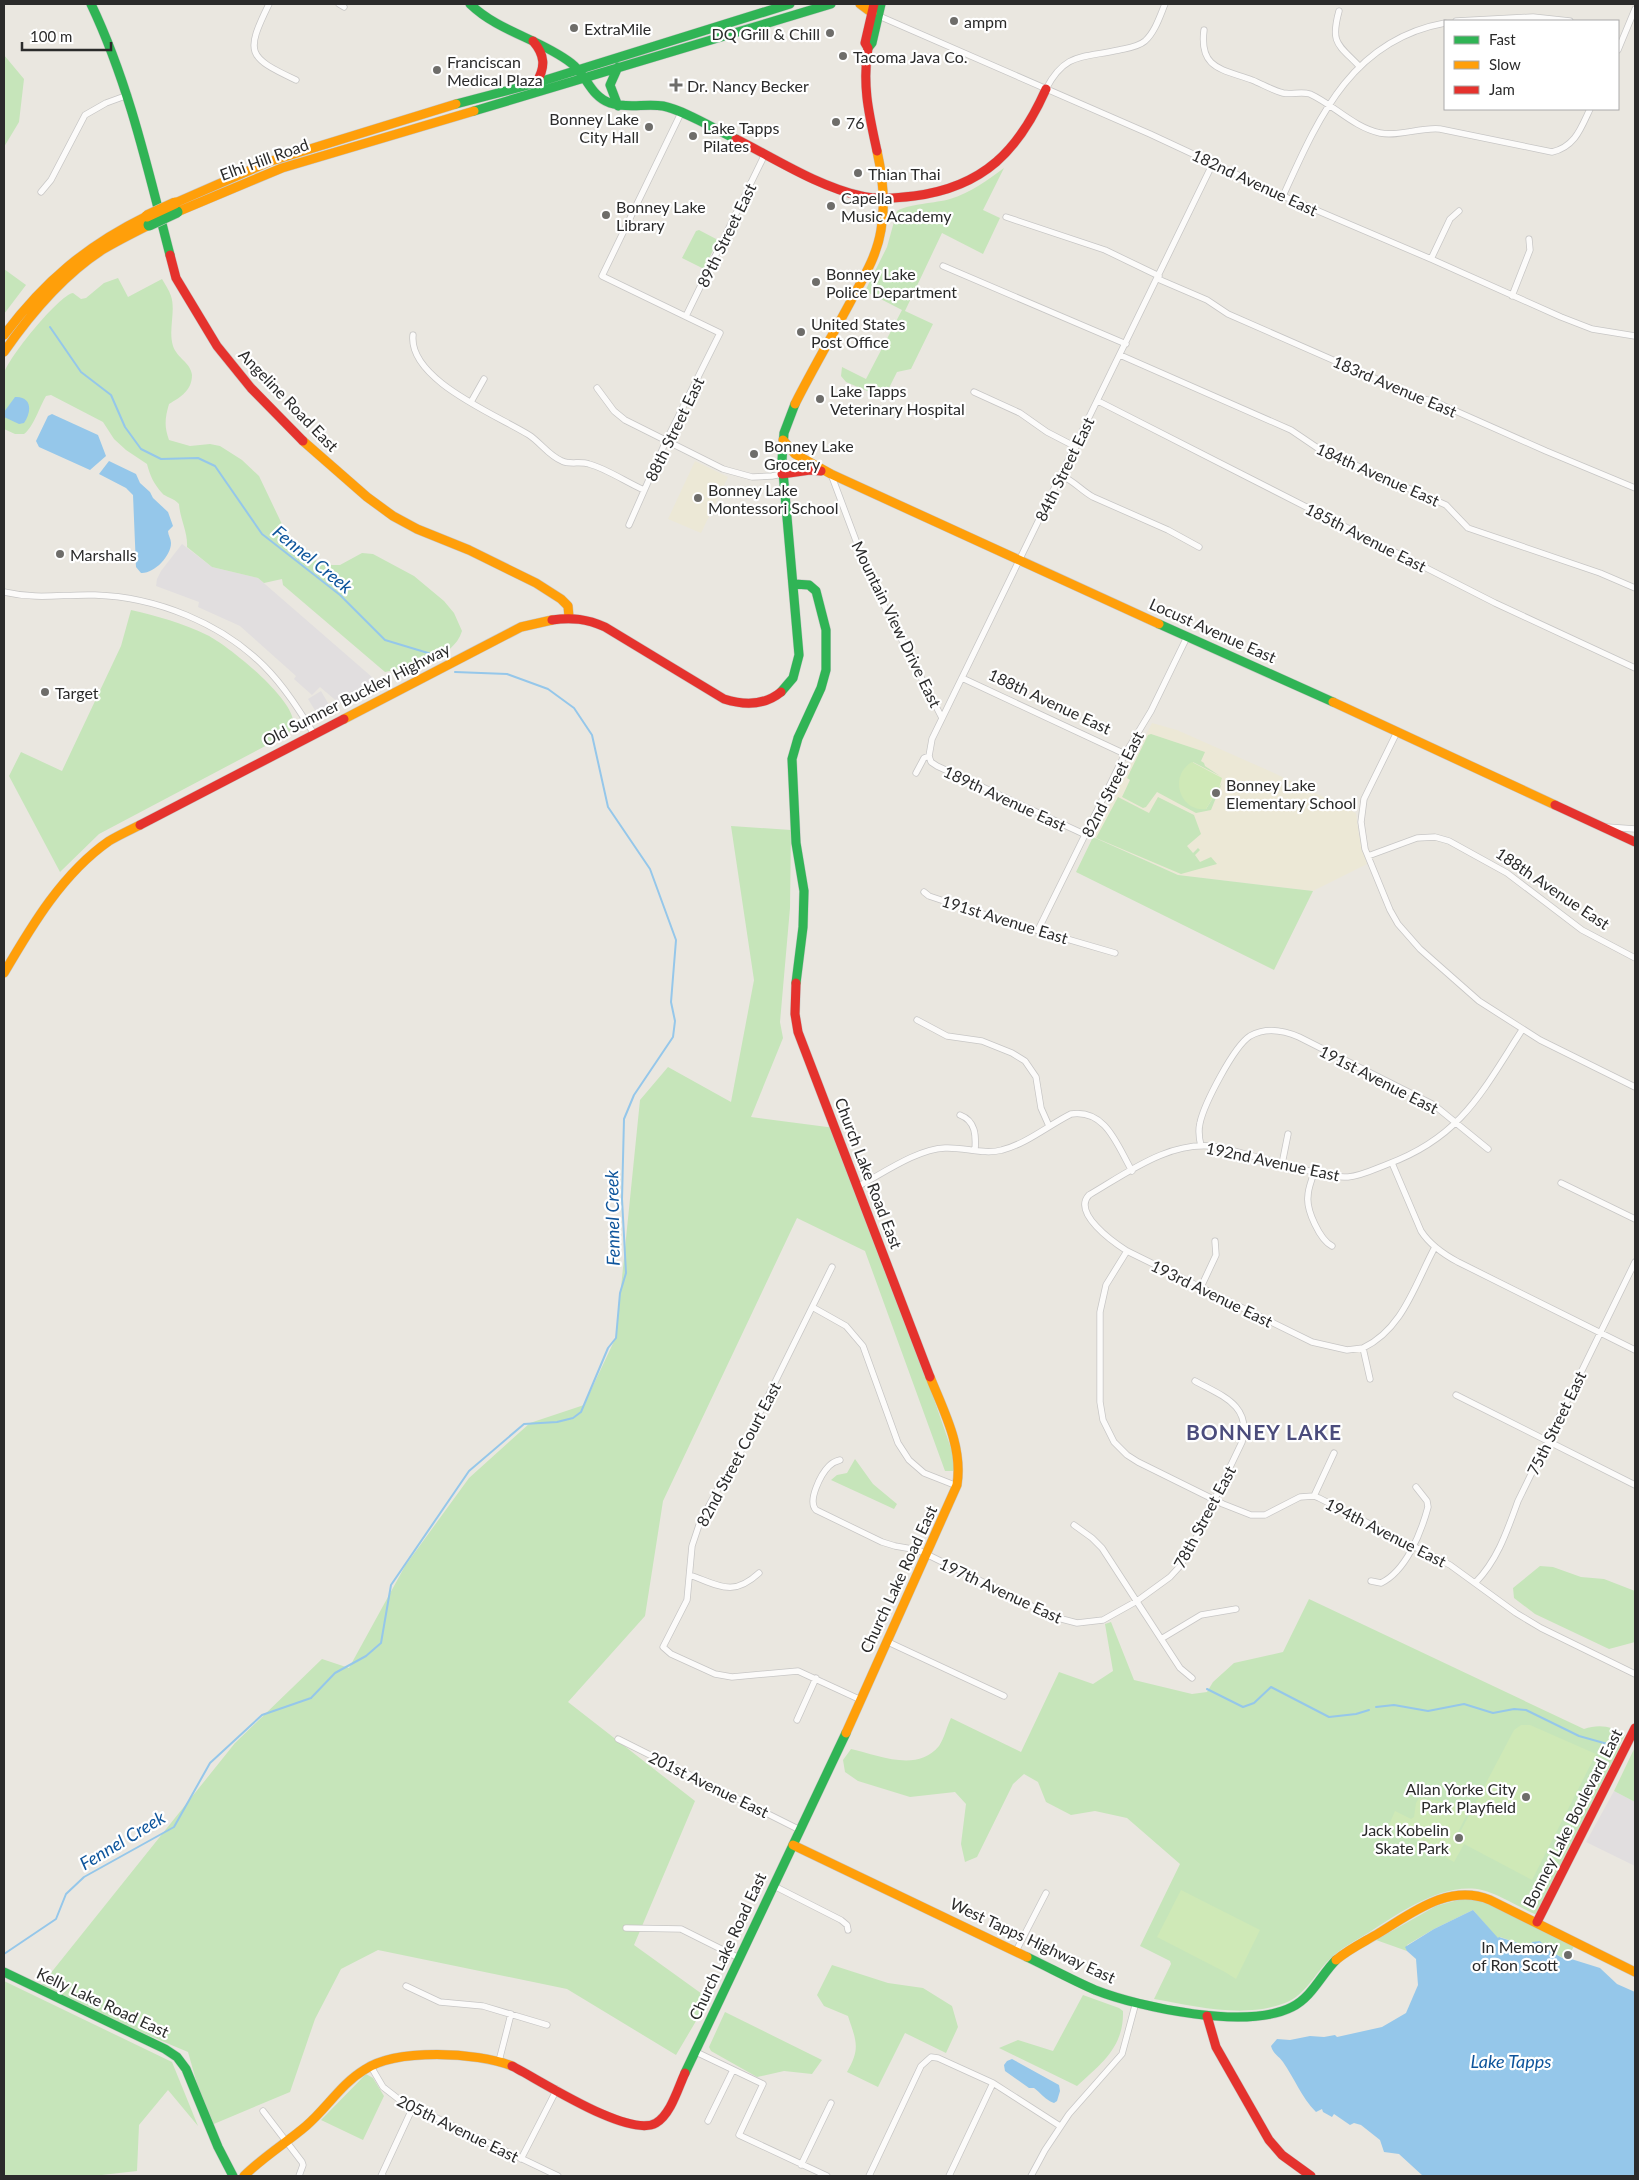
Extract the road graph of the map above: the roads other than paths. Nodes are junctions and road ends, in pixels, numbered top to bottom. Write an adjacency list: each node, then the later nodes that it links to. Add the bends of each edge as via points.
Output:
1 (91, 4): 25 (main road, Angeline Road East)
2 (269, 4): 22 (street, via 255,34 256,54 266,65)
3 (470, 4): 17 (main road, via 487,19)
4 (790, 4): 21 (main road, via 757,12)
5 (831, 4): 19 (main road)
6 (860, 4): 10 (main road)
7 (881, 4): 10 (main road)
8 (1165, 4): 24 (street, via 1146,40 1126,49 1067,62 1054,74)
9 (1635, 9): 18 (street)
10 (875, 11): 24 (street, 182nd Avenue East); 34 (main road, via 866,43 863,79)
11 (1339, 11): 20 (street, via 1334,38)
12 (1522, 19): 13 (street); 14 (street)
13 (1489, 20)
14 (1546, 20)
15 (1444, 23): 20 (street, via 1398,40)
16 (1204, 30): 26 (street, via 1204,53 1214,66 1281,92 1309,94)
17 (533, 41): 21 (main road, via 561,56); 23 (main road, via 545,60 544,71)
18 (1619, 43)
19 (618, 67): 21 (main road); 27 (main road, via 610,85)
20 (1360, 67): 26 (street)
21 (580, 74): 23 (main road, Elhi Hill Road); 27 (main road, via 598,97); 35 (main road, Elhi Hill Road, via 282,168)
22 (296, 80)
23 (536, 83): 35 (main road, Elhi Hill Road, via 272,161)
24 (1046, 89): 31 (street, 182nd Avenue East); 34 (main road, via 1019,141 991,169 944,191 915,197)
25 (128, 95): 32 (street, via 85,116 51,180); 70 (main road, Angeline Road East, via 176,278 217,346 251,388 296,435 393,516 536,583 568,606)
26 (1328, 105): 28 (street, via 1364,127 1381,133 1440,129 1546,152 1563,148 1575,138); 33 (street)
27 (618, 106): 29 (main road, via 663,105)
28 (1589, 110)
29 (681, 113): 30 (main road); 44 (street, via 602,276)
30 (766, 154): 34 (main road, via 860,196); 44 (street, 89th Street East)
31 (1213, 163): 33 (street, 182nd Avenue East); 42 (street, 84th Street East)
32 (41, 192)
33 (1283, 196): 40 (street, 182nd Avenue East)
34 (883, 198): 56 (main road, via 881,235 874,257 790,418)
35 (176, 207): 38 (main road, Elhi Hill Road, bridge)
36 (1459, 211): 40 (street, via 1450,219)
37 (1006, 217): 42 (street, 183rd Avenue East, via 1105,250)
38 (148, 221): 45 (main road, Elhi Hill Road, via 117,230 89,247 31,299); 49 (main road, Elhi Hill Road, via 67,277 33,312)
39 (1529, 239): 43 (street, via 1530,250)
40 (1431, 259): 43 (street, 182nd Avenue East)
41 (943, 266): 48 (street)
42 (1158, 278): 48 (street, 84th Street East); 62 (street, 183rd Avenue East, via 1207,300 1228,314)
43 (1512, 296): 47 (street, 182nd Avenue East, via 1592,329)
44 (686, 316): 57 (street, 88th Street East, via 720,333)
45 (4, 335)
46 (413, 335): 55 (street, via 413,349 433,375 449,390)
47 (1635, 336)
48 (1126, 344): 50 (street, 84th Street East)
49 (4, 352)
50 (1120, 356): 54 (street, 84th Street East); 68 (street, 184th Avenue East, via 1291,430 1318,449 1446,505 1468,528 1590,569)
51 (484, 379): 55 (street)
52 (597, 388): 57 (street, via 620,417)
53 (974, 392): 58 (street, via 1020,413)
54 (1098, 401): 58 (street, 84th Street East); 72 (street, 185th Avenue East, via 1495,603)
55 (471, 402): 63 (street, via 532,438 561,461 590,464)
56 (783, 440): 59 (main road); 60 (main road, Locust Avenue East, via 795,454)
57 (666, 441): 59 (street, via 735,473 752,477); 63 (street, 88th Street East)
58 (1076, 447): 61 (street, 84th Street East)
59 (782, 474): 60 (main road, via 810,470); 67 (main road)
60 (831, 474): 66 (main road, Locust Avenue East); 74 (street, Mountain View Drive East, via 870,578)
61 (1062, 476): 65 (street, via 1072,480 1083,492); 66 (street, 84th Street East)
62 (1635, 488)
63 (644, 490): 64 (street, 88th Street East)
64 (629, 525)
65 (1198, 547)
66 (1019, 560): 71 (main road, Locust Avenue East); 73 (street, 84th Street East)
67 (794, 584): 70 (main road, Old Sumner Buckley Highway, via 797,666 790,681 775,697 749,704 732,702 605,627); 105 (main road, Church Lake Road East, via 807,584 816,591 828,648 821,688 792,759 795,832 804,898 795,1014 800,1041)
68 (1635, 588)
69 (4, 592): 76 (street, via 44,598 95,595 121,598 156,605 194,619 231,640 264,666 292,699)
70 (569, 617): 76 (main road, Old Sumner Buckley Highway, via 521,627)
71 (1187, 637): 75 (main road, Locust Avenue East); 77 (street, 82nd Street East, via 1151,711)
72 (1635, 668)
73 (962, 678): 74 (street, 84th Street East); 77 (street, 188th Avenue East)
74 (942, 718): 78 (street, 84th Street East, via 930,745)
75 (1397, 732): 80 (main road, Locust Avenue East); 84 (street, via 1364,799 1361,822)
76 (314, 734): 89 (main road, Old Sumner Buckley Highway, via 103,845 72,874)
77 (1125, 754): 82 (street, 82nd Street East)
78 (929, 756): 79 (street, 84th Street East, via 924,758); 82 (street, 189th Avenue East, via 931,762 938,766)
79 (916, 773)
80 (1602, 826): 81 (street); 83 (main road, Locust Avenue East)
81 (1635, 829)
82 (1086, 834): 86 (street, 82nd Street East)
83 (1635, 842)
84 (1368, 856): 88 (street, 188th Avenue East, via 1416,838 1449,841 1507,873 1582,930); 91 (street, via 1390,910 1410,939 1473,996)
85 (924, 892): 86 (street, 191st Avenue East, via 937,899)
86 (1038, 930): 87 (street, 191st Avenue East)
87 (1116, 953)
88 (1635, 958)
89 (4, 973)
90 (917, 1020): 95 (street, via 947,1036 982,1041 1025,1061 1036,1077 1041,1108)
91 (1522, 1030): 92 (street); 94 (street, 192nd Avenue East)
92 (1635, 1088)
93 (960, 1115): 99 (street, via 974,1128)
94 (1457, 1122): 97 (street, 191st Avenue East, via 1430,1102 1299,1037 1278,1030 1260,1032 1240,1045 1200,1120); 98 (street, 191st Avenue East); 100 (street, 192nd Avenue East, via 1430,1144)
95 (1048, 1126): 99 (street, via 1011,1147 992,1152); 102 (street, via 1071,1114 1088,1114 1107,1128)
96 (1288, 1134): 101 (street)
97 (1201, 1146): 101 (street, 192nd Avenue East, via 1218,1147); 102 (street, 192nd Avenue East, via 1169,1152)
98 (1488, 1149)
99 (975, 1150): 105 (street, via 942,1148 922,1153)
100 (1392, 1162): 103 (street, 192nd Avenue East, via 1348,1177); 110 (street, via 1421,1231)
101 (1282, 1164): 103 (street, 192nd Avenue East)
102 (1132, 1171): 106 (street, 192nd Avenue East, via 1089,1195)
103 (1314, 1172): 109 (street, via 1308,1204 1322,1238)
104 (1561, 1183): 107 (street)
105 (857, 1187): 126 (main road, Church Lake Road East, via 952,1432 959,1466)
106 (1084, 1202): 111 (street, 193rd Avenue East, via 1085,1211 1097,1226)
107 (1635, 1219)
108 (1215, 1241): 114 (street, via 1216,1255)
109 (1332, 1246)
110 (1435, 1247): 116 (street, via 1458,1262); 117 (street, via 1397,1321 1379,1340)
111 (1127, 1251): 114 (street, 193rd Avenue East); 129 (street, 194th Avenue East, via 1106,1285 1100,1312 1100,1402 1108,1431 1127,1456)
112 (1635, 1262): 116 (street, 75th Street East)
113 (832, 1267): 115 (street, 82nd Street Court East)
114 (1201, 1287): 117 (street, 193rd Avenue East, via 1312,1342 1347,1350)
115 (814, 1308): 126 (street, via 846,1326 863,1346 898,1443 909,1460 924,1473); 134 (street, 82nd Street Court East, via 733,1467 699,1525 692,1546)
116 (1601, 1333): 118 (street); 122 (street, 75th Street East)
117 (1363, 1348): 119 (street)
118 (1635, 1350)
119 (1370, 1379)
120 (1195, 1381): 129 (street, 78th Street East, via 1237,1407 1244,1420 1242,1442)
121 (1456, 1395): 122 (street)
122 (1547, 1441): 125 (street); 136 (street, 75th Street East, via 1518,1501 1506,1535)
123 (1334, 1453): 128 (street)
124 (840, 1460): 132 (street, 197th Avenue East, via 827,1467 812,1498 816,1510 882,1542)
125 (1635, 1485)
126 (957, 1486): 132 (main road, Church Lake Road East)
127 (1416, 1487): 131 (street, via 1428,1507)
128 (1314, 1496): 129 (street, 194th Avenue East, via 1300,1497 1266,1515 1257,1516 1242,1513); 131 (street, 194th Avenue East)
129 (1215, 1499): 137 (street, 78th Street East, via 1176,1572)
130 (1074, 1525): 137 (street, via 1102,1548)
131 (1411, 1546): 135 (street, via 1394,1576 1381,1583); 136 (street, 194th Avenue East, via 1450,1564)
132 (927, 1554): 137 (street, 197th Avenue East, via 1066,1621 1095,1622); 140 (main road, Church Lake Road East)
133 (759, 1573): 134 (street, via 749,1583 736,1588)
134 (690, 1575): 142 (street, 82nd Street Court East, via 685,1606 663,1646 671,1654 723,1676 790,1671)
135 (1371, 1581)
136 (1476, 1582): 141 (street, 194th Avenue East, via 1541,1628)
137 (1137, 1601): 139 (street)
138 (1236, 1609): 139 (street, via 1201,1615)
139 (1162, 1638): 143 (street, via 1180,1668)
140 (888, 1642): 144 (street); 145 (main road, Church Lake Road East)
141 (1635, 1674)
142 (816, 1678): 145 (street); 146 (street)
143 (1192, 1678)
144 (1004, 1696)
145 (861, 1700): 149 (main road, Church Lake Road East)
146 (796, 1720)
147 (1635, 1728): 153 (main road, Bonney Lake Boulevard East)
148 (618, 1739): 149 (street, 201st Avenue East)
149 (800, 1830): 150 (main road, Church Lake Road East)
150 (793, 1845): 151 (main road, Church Lake Road East); 156 (main road, West Tapps Highway East)
151 (774, 1886): 155 (street, via 841,1920); 157 (main road, Church Lake Road East)
152 (1046, 1893): 156 (street)
153 (1537, 1922): 159 (main road, West Tapps Highway East); 163 (main road, West Tapps Highway East, via 1480,1896 1445,1898 1342,1955 1310,1993 1291,2007 1253,2015)
154 (626, 1928): 157 (street, via 682,1929)
155 (848, 1930)
156 (1016, 1951): 161 (main road, West Tapps Highway East, via 1089,1987)
157 (739, 1958): 165 (main road, Church Lake Road East)
158 (4, 1972): 179 (main road, Kelly Lake Road East, via 166,2048 177,2057 186,2068)
159 (1635, 1972)
160 (406, 1986): 162 (street, via 440,2002 483,2006)
161 (1136, 2002): 163 (main road, West Tapps Highway East); 175 (street, via 1122,2054 1078,2101)
162 (511, 2014): 164 (street); 166 (street)
163 (1208, 2016): 188 (main road, via 1216,2047 1269,2140 1282,2155)
164 (547, 2025)
165 (696, 2052): 168 (street); 170 (main road, Church Lake Road East, via 664,2116 656,2124 638,2126 603,2114)
166 (499, 2061): 167 (main road, Church Lake Road East, via 445,2056 385,2059); 170 (main road, Church Lake Road East)
167 (370, 2065): 172 (street, 205th Avenue East, via 388,2092); 176 (main road, Church Lake Road East)
168 (733, 2070): 174 (street); 178 (street, via 763,2084 739,2135)
169 (993, 2083): 175 (street); 185 (street, via 931,2057 920,2066); 186 (street)
170 (557, 2089): 177 (street)
171 (831, 2103): 178 (street)
172 (413, 2107): 177 (street, 205th Avenue East); 182 (street)
173 (263, 2111): 176 (street)
174 (708, 2121)
175 (1060, 2126): 187 (street)
176 (286, 2141): 180 (main road, Church Lake Road East); 181 (street, via 303,2165)
177 (521, 2159): 183 (street, 205th Avenue East)
178 (801, 2165): 184 (street)
179 (233, 2176)
180 (244, 2176)
181 (298, 2176)
182 (382, 2176)
183 (558, 2176)
184 (827, 2176)
185 (869, 2176)
186 (948, 2176)
187 (1031, 2176)
188 (1312, 2176)

